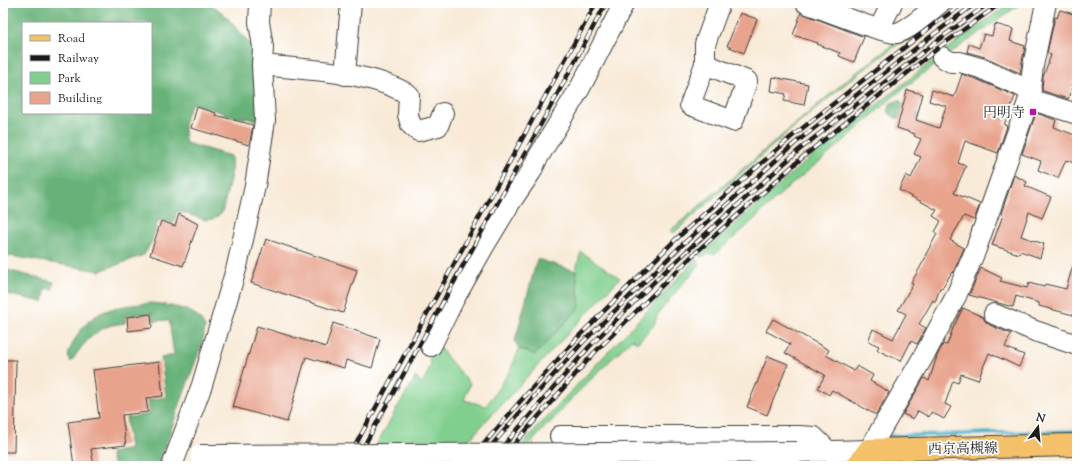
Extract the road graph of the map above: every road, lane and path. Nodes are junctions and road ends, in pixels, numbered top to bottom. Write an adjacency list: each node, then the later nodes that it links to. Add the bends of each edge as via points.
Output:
1 (260, 3): 12 (street)
2 (351, 3): 13 (street)
3 (624, 3): 19 (street, via 580,88 488,240)
4 (720, 3): 11 (street, via 705,44)
5 (806, 3): 9 (street)
6 (892, 3): 9 (street)
7 (940, 3): 9 (street, via 907,28 896,33)
8 (1046, 3): 14 (street)
9 (879, 29)
10 (942, 57): 14 (street, via 951,62 980,68)
11 (705, 64)
12 (262, 65): 13 (street); 24 (street, via 265,120 248,221 223,316)
13 (345, 74): 15 (street, via 380,82 409,95 410,126 418,131 438,126)
14 (1030, 95): 16 (street); 23 (street, via 976,249 956,296)
15 (443, 113)
16 (1077, 114)
17 (994, 314): 18 (street)
18 (1077, 345)
19 (430, 346)
20 (560, 436): 22 (street, via 799,436 814,437)
21 (1077, 445): 23 (main road, 西京高槻線)
22 (828, 451): 23 (street); 24 (street, bridge, via 200,455)
23 (863, 458)
24 (174, 461)

